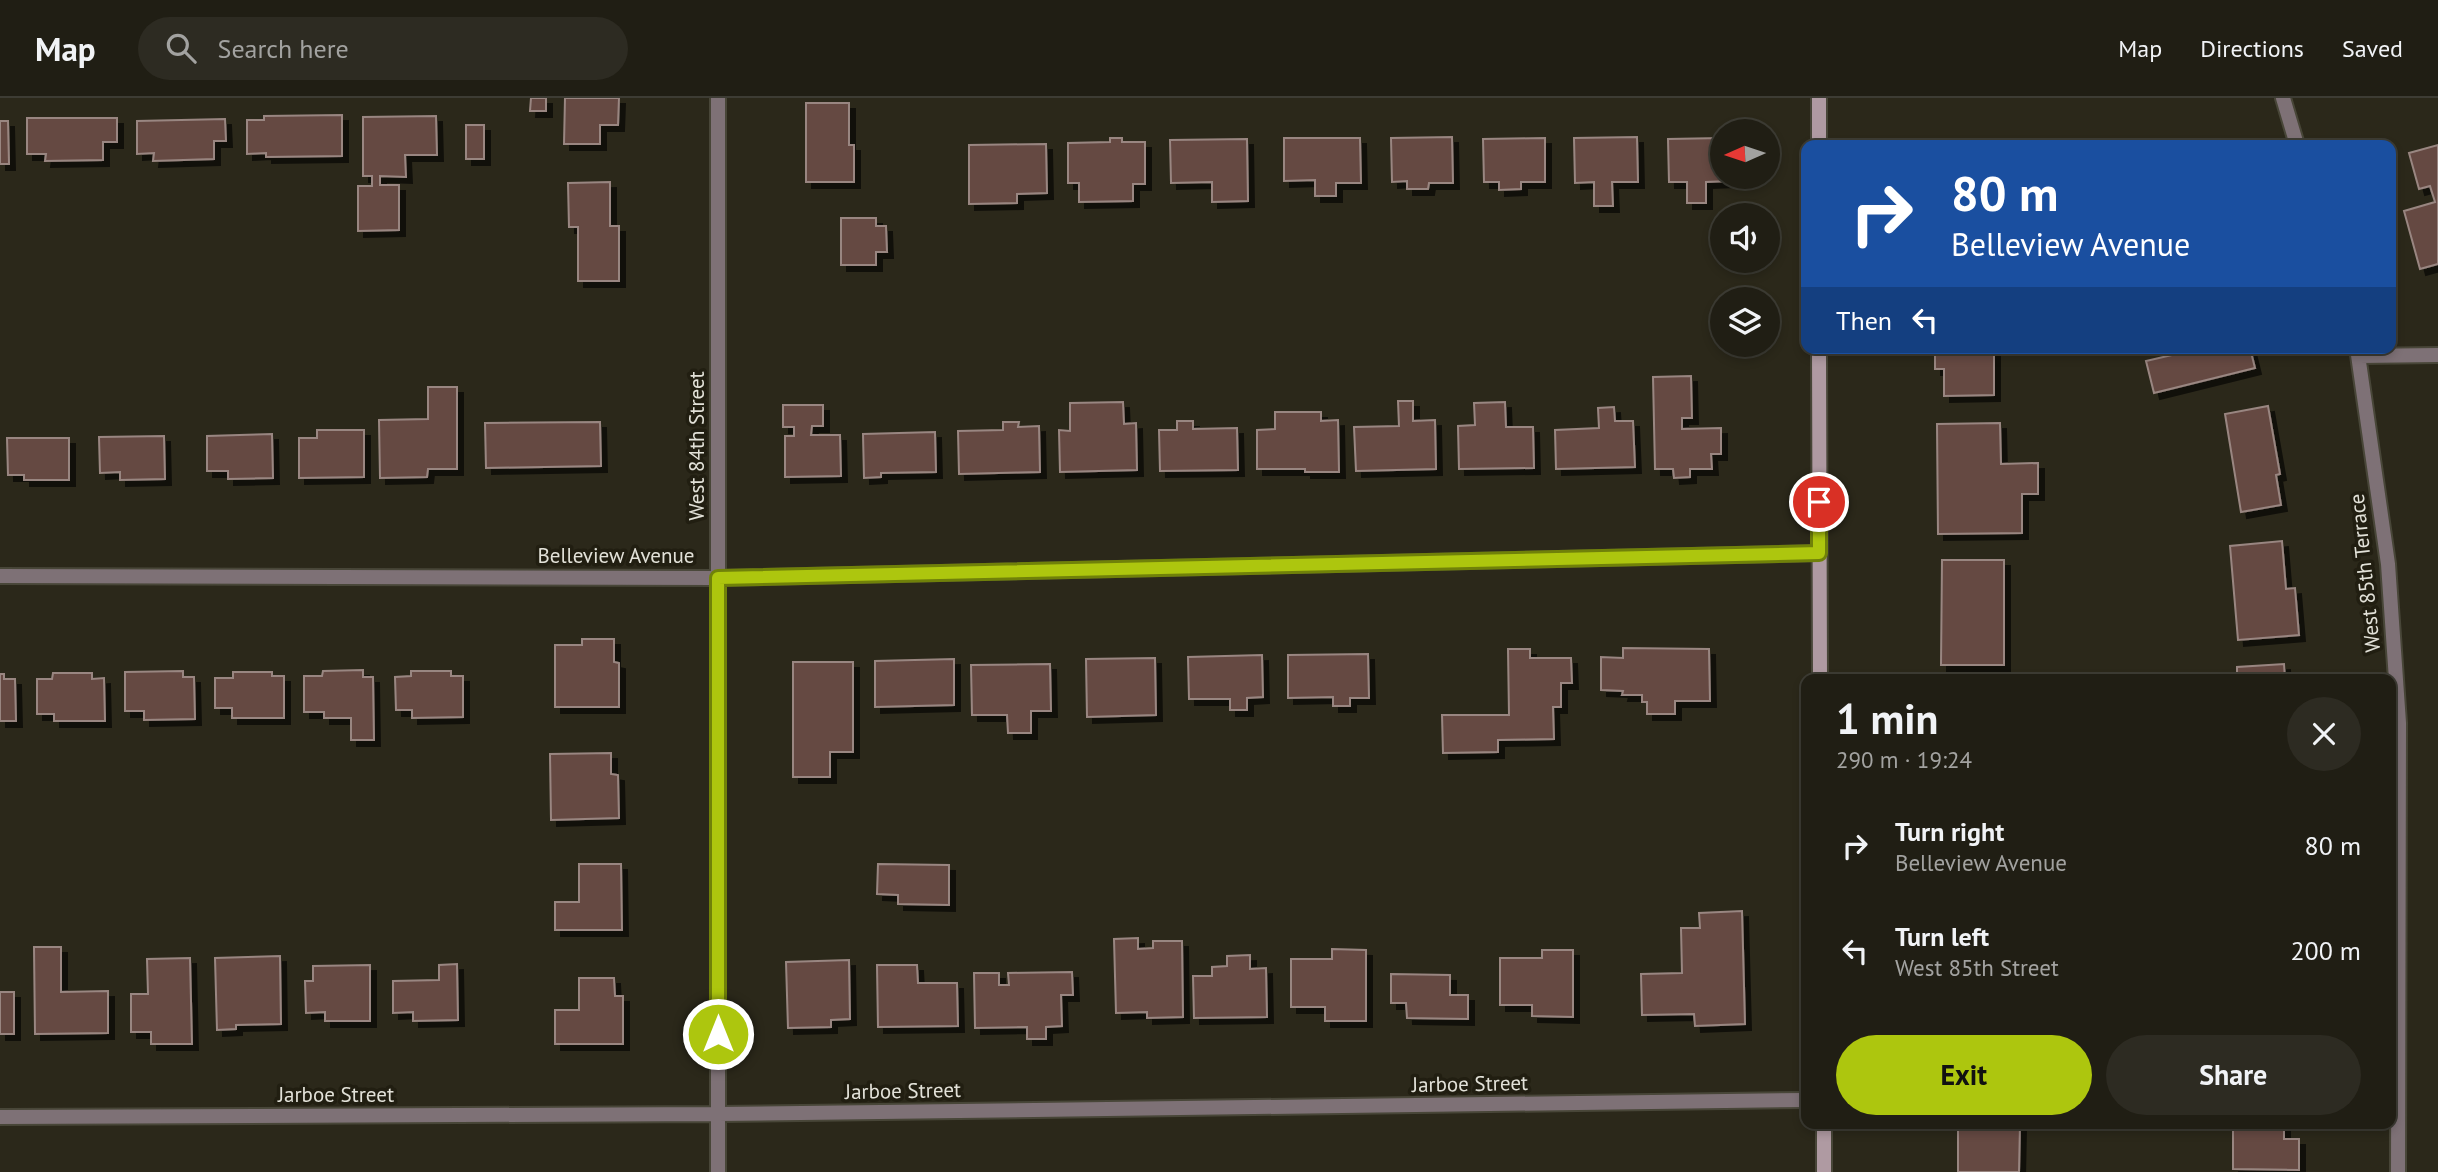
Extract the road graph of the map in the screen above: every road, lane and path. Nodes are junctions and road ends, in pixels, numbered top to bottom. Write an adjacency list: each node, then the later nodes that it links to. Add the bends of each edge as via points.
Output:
1 (718, 98): 12 (street, West 84th Street)
2 (1819, 98): 4 (main road)
3 (2283, 98): 5 (street)
4 (1819, 140)
5 (2296, 140)
6 (2396, 353): 9 (street)
7 (1819, 354): 10 (main road)
8 (2358, 354): 14 (street, West 85th Terrace, via 2388,564)
9 (2438, 355)
10 (1819, 553): 12 (street, Belleview Avenue); 13 (main road)
11 (0, 576): 12 (street, Belleview Avenue)
12 (718, 578): 17 (street, West 84th Street)
13 (1820, 674)
14 (2396, 674)
15 (2396, 680): 22 (street, West 85th Terrace)
16 (1801, 1100): 17 (street, Jarboe Street)
17 (718, 1114): 18 (street, Jarboe Street); 20 (street, West 84th Street)
18 (0, 1117)
19 (1824, 1129): 21 (main road)
20 (718, 1172)
21 (1824, 1172)
22 (2398, 1172)

